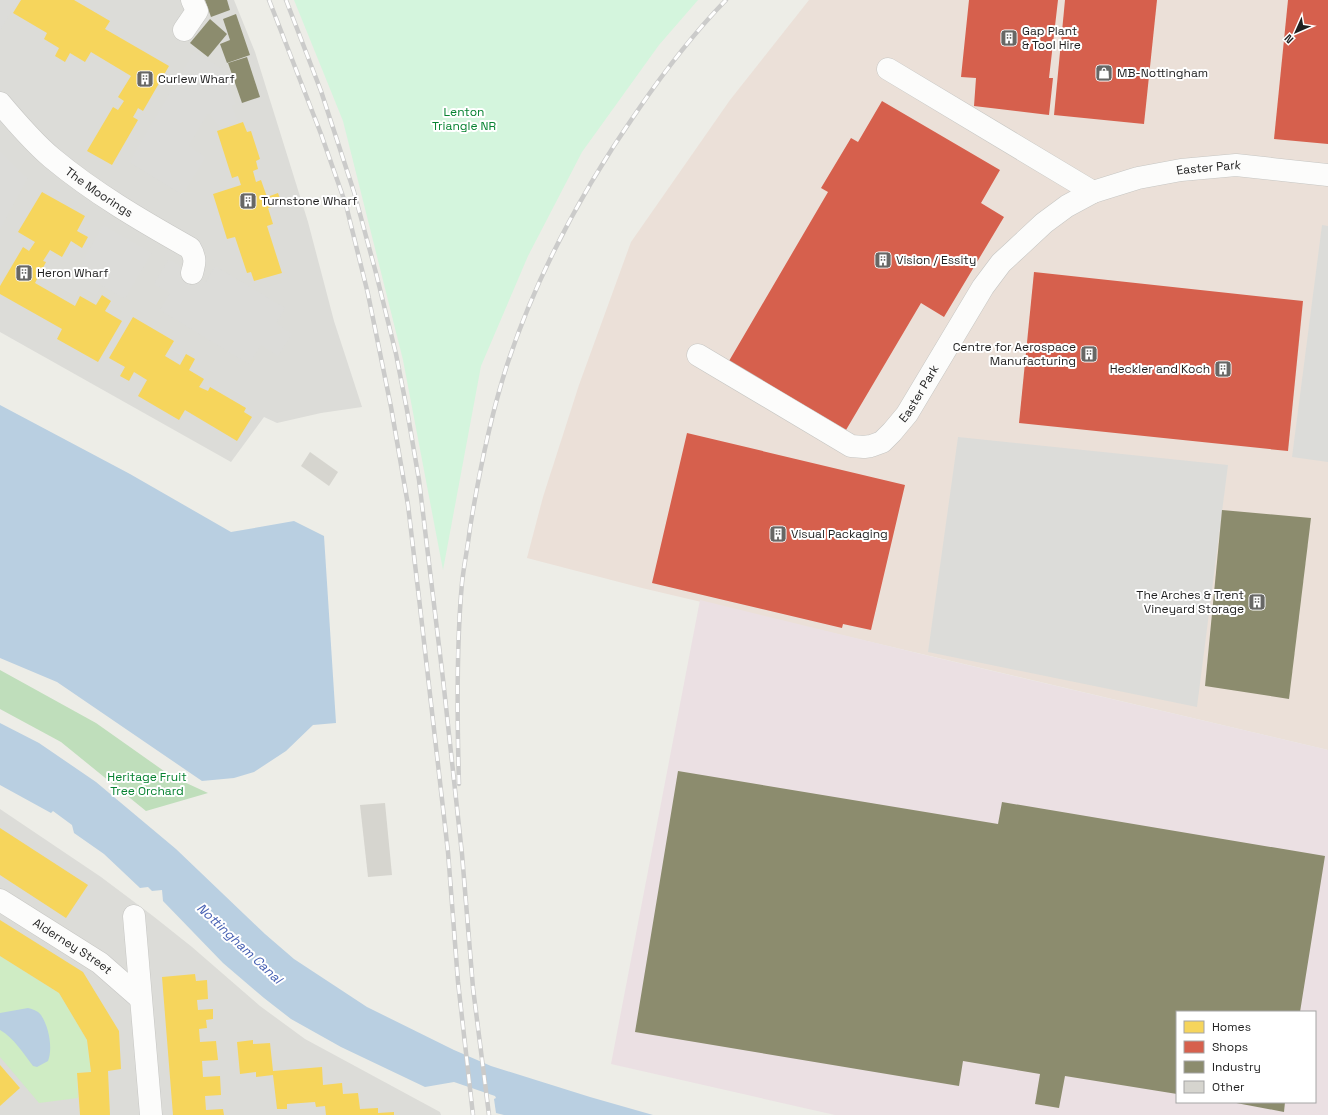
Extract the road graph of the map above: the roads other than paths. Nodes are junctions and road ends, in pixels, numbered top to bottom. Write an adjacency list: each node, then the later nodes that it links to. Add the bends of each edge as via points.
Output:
1 (192, 0): 2 (street, via 198,11)
2 (184, 30)
3 (888, 69): 6 (street)
4 (0, 103): 7 (street, The Moorings, via 45,152 63,167 112,202 190,248 195,263)
5 (1328, 175): 6 (street, Easter Park, via 1236,165 1181,170 1138,178)
6 (1093, 192): 8 (street, Easter Park, via 1067,206 1044,223 1002,263 982,287 907,414 882,442 864,447 851,446)
7 (192, 273)
8 (698, 354)
9 (0, 900): 11 (street, Alderney Street, via 100,963)
10 (134, 916): 11 (street)
11 (140, 998): 12 (street)
12 (151, 1115)

